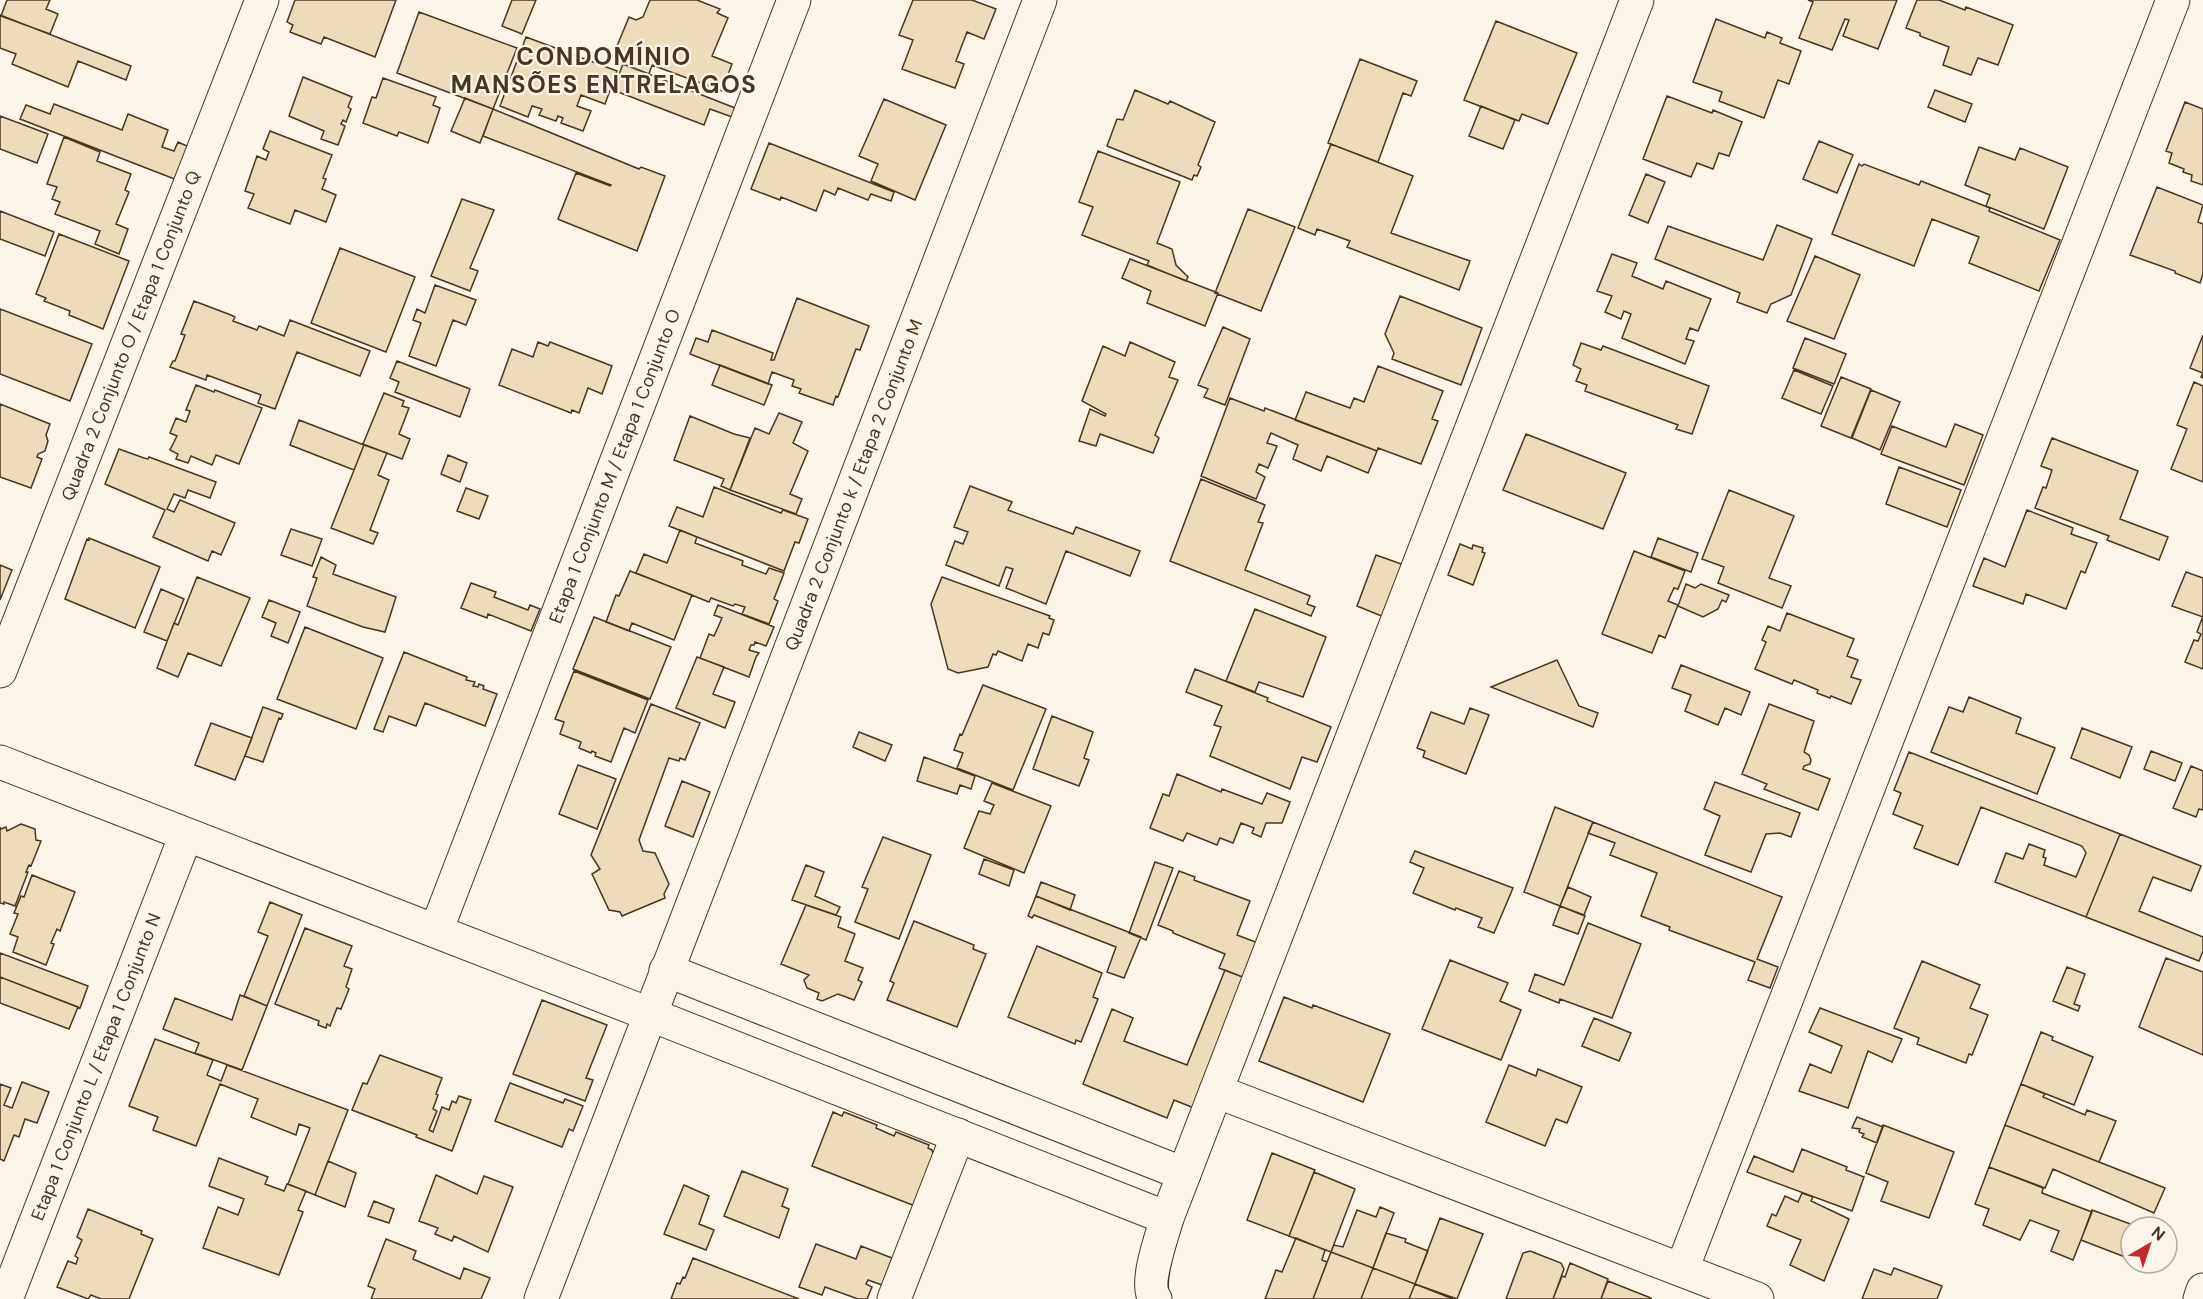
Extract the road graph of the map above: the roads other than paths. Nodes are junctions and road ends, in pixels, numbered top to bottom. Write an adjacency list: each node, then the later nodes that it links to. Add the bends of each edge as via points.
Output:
1 (262, 0): 6 (street, Quadra 2 Conjunto O / Etapa 1 Conjunto Q)
2 (794, 0): 9 (street, Etapa 1 Conjunto M / Etapa 1 Conjunto O)
3 (1040, 0): 10 (street, Quadra 2 Conjunto k / Etapa 2 Conjunto M)
4 (1637, 0): 12 (street)
5 (2173, 0): 16 (street)
6 (0, 671)
7 (0, 762): 8 (street)
8 (186, 835): 9 (street); 18 (street, Etapa 1 Conjunto L / Etapa 1 Conjunto N)
9 (436, 931): 11 (street)
10 (666, 970): 11 (street, Quadra 2 Conjunto k / Etapa 2 Conjunto M); 14 (street)
11 (649, 1014): 13 (street); 19 (street, Quadra 2 Conjunto k / Etapa 2 Conjunto M)
12 (1216, 1091): 14 (street); 16 (street)
13 (958, 1135): 15 (street); 20 (street)
14 (1184, 1174): 15 (street)
15 (1167, 1218): 21 (street, via 1150,1287)
16 (1682, 1269): 22 (street)
17 (2203, 1290): 23 (street)
18 (6, 1299)
19 (541, 1299)
20 (894, 1299)
21 (1155, 1299)
22 (1757, 1299)
23 (2200, 1299)

